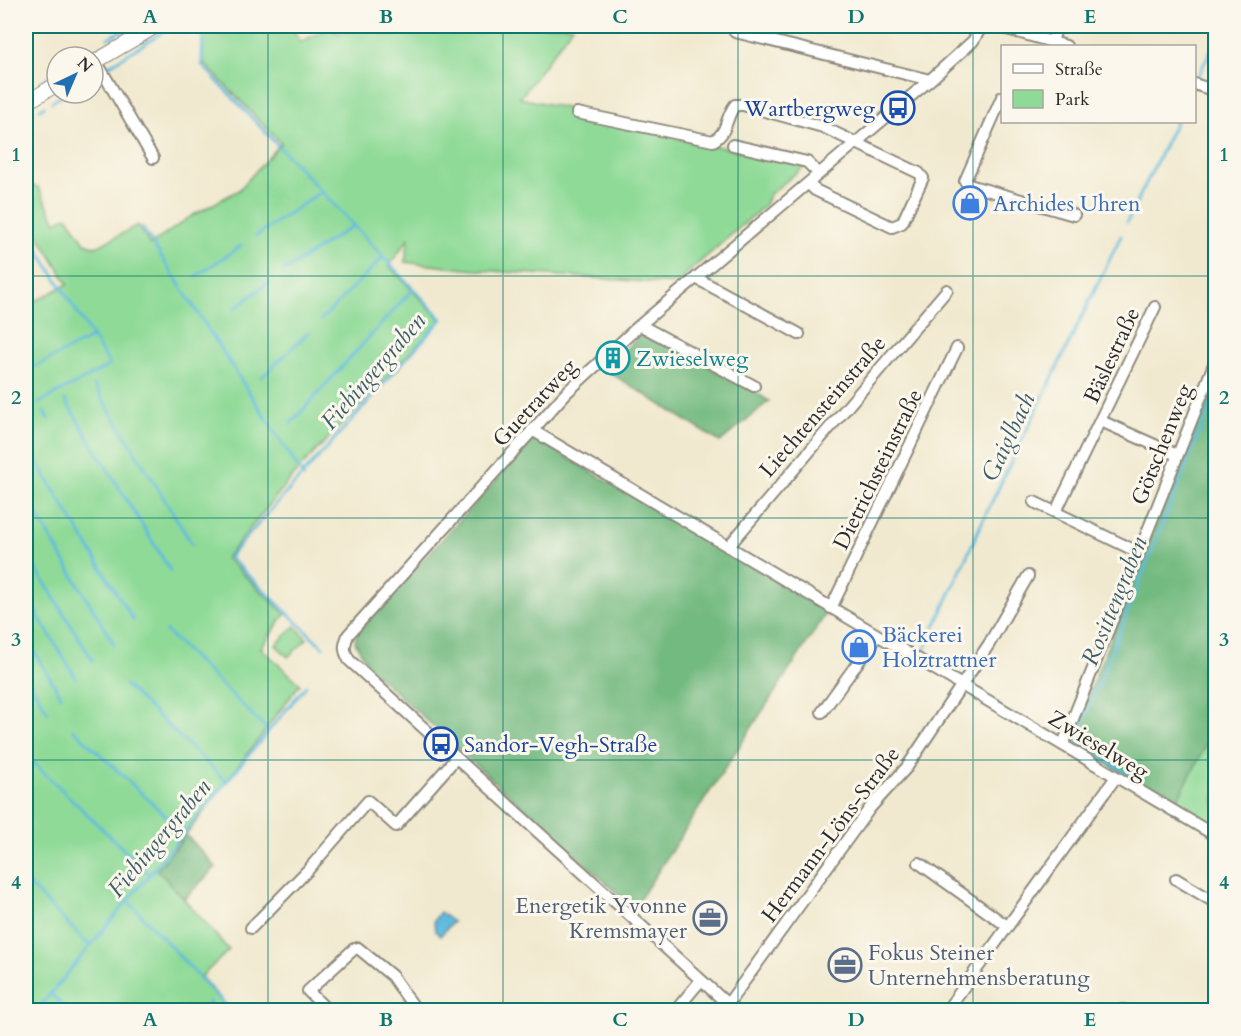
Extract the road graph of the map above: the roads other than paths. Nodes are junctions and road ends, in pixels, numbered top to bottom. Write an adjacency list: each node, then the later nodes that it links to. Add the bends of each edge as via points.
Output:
1 (156, 26): 9 (street)
2 (982, 26): 11 (street, Guetratweg, via 973,40)
3 (997, 26): 6 (street)
4 (1057, 26): 7 (street)
5 (735, 32): 11 (street)
6 (1028, 41): 7 (street)
7 (1052, 42): 8 (street)
8 (1062, 45)
9 (105, 56)
10 (105, 80): 20 (street)
11 (930, 80): 18 (street, Guetratweg)
12 (1196, 85): 14 (street)
13 (45, 91): 16 (street)
14 (1215, 91)
15 (1001, 99): 23 (street, via 965,181)
16 (26, 103)
17 (577, 113): 18 (street, via 713,141 721,137 735,105 743,105 794,117)
18 (858, 142): 21 (street, Guetratweg); 22 (street, via 922,178 899,226 892,227)
19 (733, 145): 21 (street, via 807,162)
20 (153, 158)
21 (819, 174): 22 (street, Guetratweg)
22 (808, 183): 24 (street, Guetratweg)
23 (1074, 215)
24 (696, 278): 27 (street, Guetratweg); 28 (street)
25 (947, 290): 37 (street, Liechtensteinstraße)
26 (1155, 307): 32 (street, Bäslestraße)
27 (640, 325): 31 (street); 33 (street, Guetratweg)
28 (799, 334)
29 (957, 348): 40 (street, Dietrichsteinstraße)
30 (1215, 359): 34 (street, Götschenweg)
31 (754, 386)
32 (1101, 421): 34 (street, Bäslestraße); 36 (street, Bäslestraße)
33 (532, 430): 37 (street, Zwieselweg); 45 (street, Guetratweg, via 348,635 343,651)
34 (1178, 455): 38 (street, Götschenweg)
35 (1034, 502): 38 (street)
36 (1059, 505)
37 (728, 547): 40 (street, Zwieselweg)
38 (1138, 552): 44 (street, Götschenweg)
39 (1028, 576): 42 (street)
40 (831, 608): 41 (street, Zwieselweg)
41 (877, 636): 42 (street, Zwieselweg); 43 (street)
42 (963, 685): 44 (street, Zwieselweg); 54 (street, Hermann-Löns-Straße, via 907,767 870,808)
43 (822, 712)
44 (1063, 744): 46 (street, Zwieselweg)
45 (456, 758): 52 (street, via 396,826 368,801); 53 (street)
46 (1116, 777): 47 (street, Zwieselweg); 51 (street)
47 (1215, 836)
48 (919, 863): 51 (street)
49 (1176, 879): 50 (street)
50 (1215, 903)
51 (1007, 926): 58 (street)
52 (251, 927)
53 (701, 980): 54 (street); 57 (street)
54 (731, 1008)
55 (327, 1011): 56 (street, via 308,991 354,948 362,950 392,976)
56 (416, 1011)
57 (676, 1011)
58 (947, 1011)

